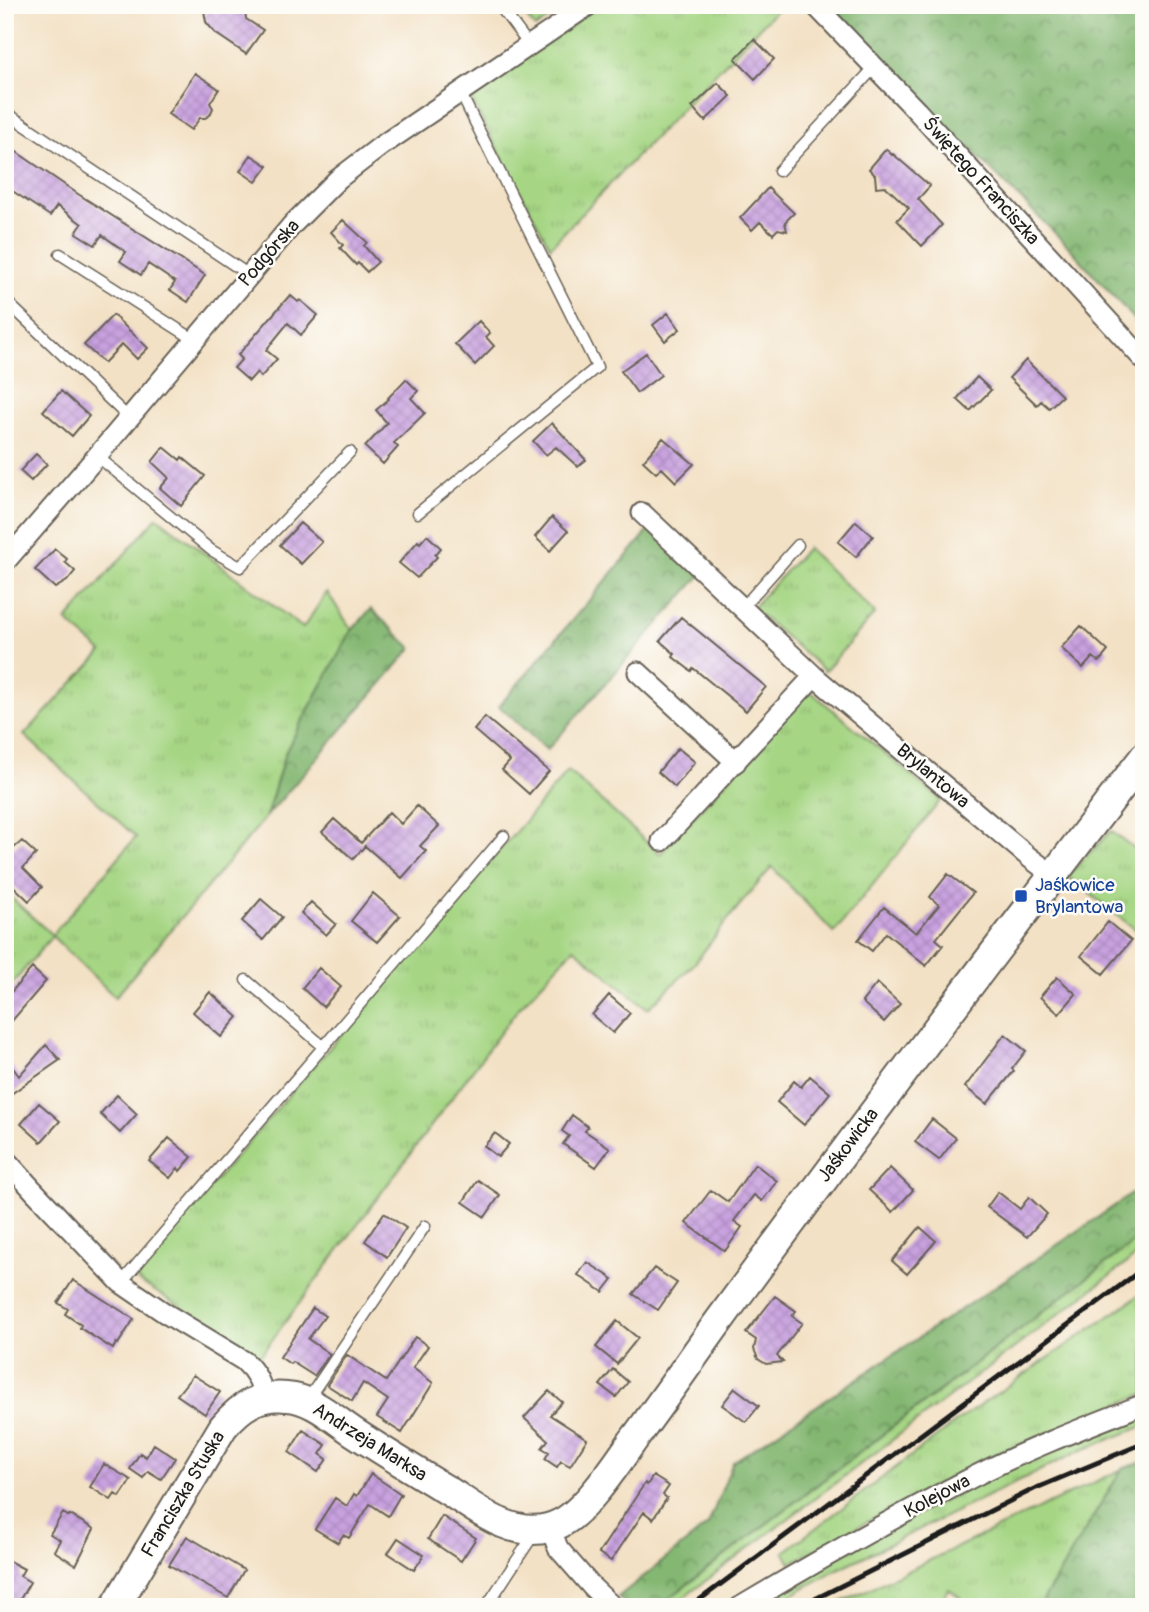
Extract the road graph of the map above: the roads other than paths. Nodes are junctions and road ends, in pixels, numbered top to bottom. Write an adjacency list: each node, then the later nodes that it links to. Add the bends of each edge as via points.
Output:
1 (499, 5): 4 (lane)
2 (589, 5): 4 (street, Podgórska)
3 (815, 5): 5 (street, Świętego Franciszka)
4 (529, 45): 6 (street, Podgórska)
5 (874, 68): 8 (lane); 13 (street, Świętego Franciszka)
6 (460, 91): 10 (street, Podgórska, via 338,179); 17 (lane, via 597,367)
7 (5, 113): 10 (lane)
8 (779, 171)
9 (60, 254): 12 (lane)
10 (249, 275): 12 (street, Podgórska)
11 (5, 300): 14 (lane)
12 (195, 340): 14 (street, Podgórska)
13 (1144, 360)
14 (129, 418): 16 (street, Podgórska)
15 (350, 452): 16 (lane, via 240,567 211,550)
16 (97, 456): 20 (street, Podgórska)
17 (418, 513)
18 (642, 513): 21 (street, Brylantowa)
19 (798, 545): 21 (lane)
20 (5, 562)
21 (743, 607): 23 (street, Brylantowa)
22 (638, 672): 25 (street)
23 (814, 676): 25 (street); 28 (street, Brylantowa)
24 (1144, 758): 28 (street, Jaśkowicka)
25 (736, 762): 27 (street)
26 (505, 836): 30 (lane)
27 (662, 841)
28 (1054, 875): 37 (street, Jaśkowicka, via 833,1165 606,1479 573,1515)
29 (246, 979): 30 (lane)
30 (324, 1047): 33 (lane)
31 (5, 1159): 33 (street)
32 (425, 1226): 35 (lane)
33 (121, 1283): 34 (street, via 252,1368)
34 (265, 1397): 35 (street, Andrzeja Marksa, via 286,1396); 38 (street, Franciszka Stuska, via 235,1413 223,1427)
35 (306, 1402): 37 (street, Andrzeja Marksa, via 500,1523 531,1531)
36 (1144, 1404): 41 (street, Kolejowa, via 979,1474 836,1549)
37 (543, 1528): 39 (lane); 40 (street)
38 (115, 1607)
39 (486, 1607)
40 (613, 1607)
41 (740, 1607)

